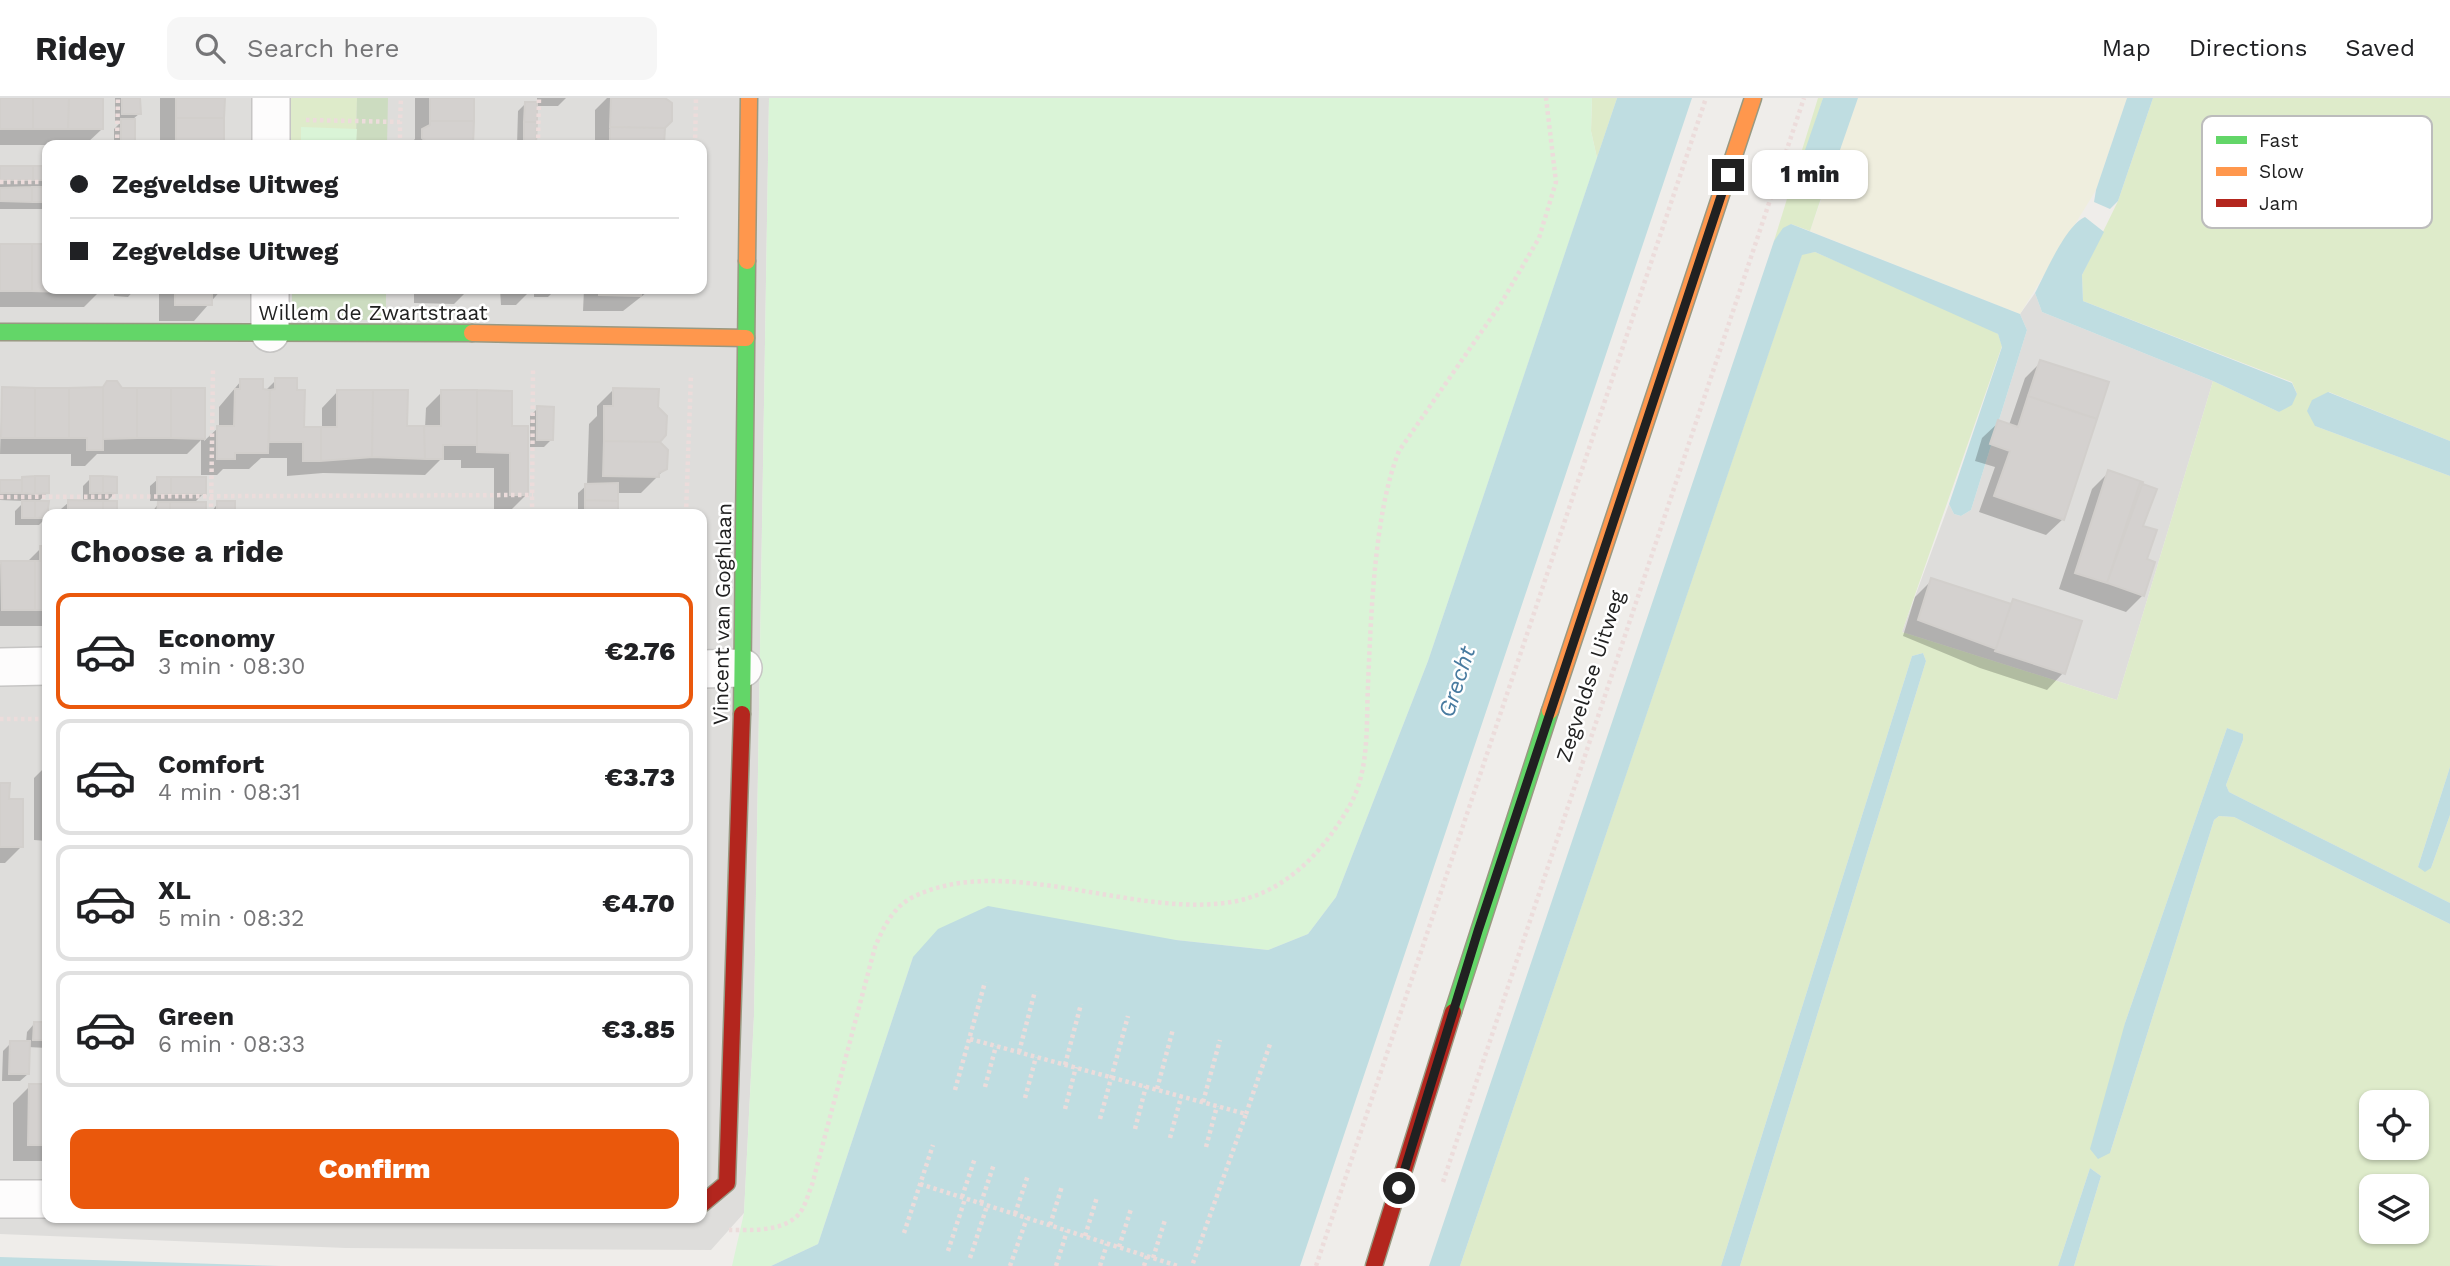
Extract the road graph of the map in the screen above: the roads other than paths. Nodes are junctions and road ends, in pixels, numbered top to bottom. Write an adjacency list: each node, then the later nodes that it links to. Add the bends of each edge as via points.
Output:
1 (749, 98): 6 (street, Vincent van Goghlaan)
2 (1753, 98): 14 (street, Zegveldse Uitweg, via 1478,931)
3 (270, 294): 5 (street)
4 (0, 331): 5 (street, Willem de Zwartstraat)
5 (270, 333): 6 (street, Willem de Zwartstraat)
6 (746, 338): 10 (street, Vincent van Goghlaan)
7 (42, 666): 8 (street)
8 (0, 667)
9 (707, 668): 10 (street)
10 (743, 668): 13 (street, Vincent van Goghlaan, via 727,1183)
11 (0, 1199): 12 (street)
12 (42, 1199)
13 (707, 1200)
14 (1374, 1266)

